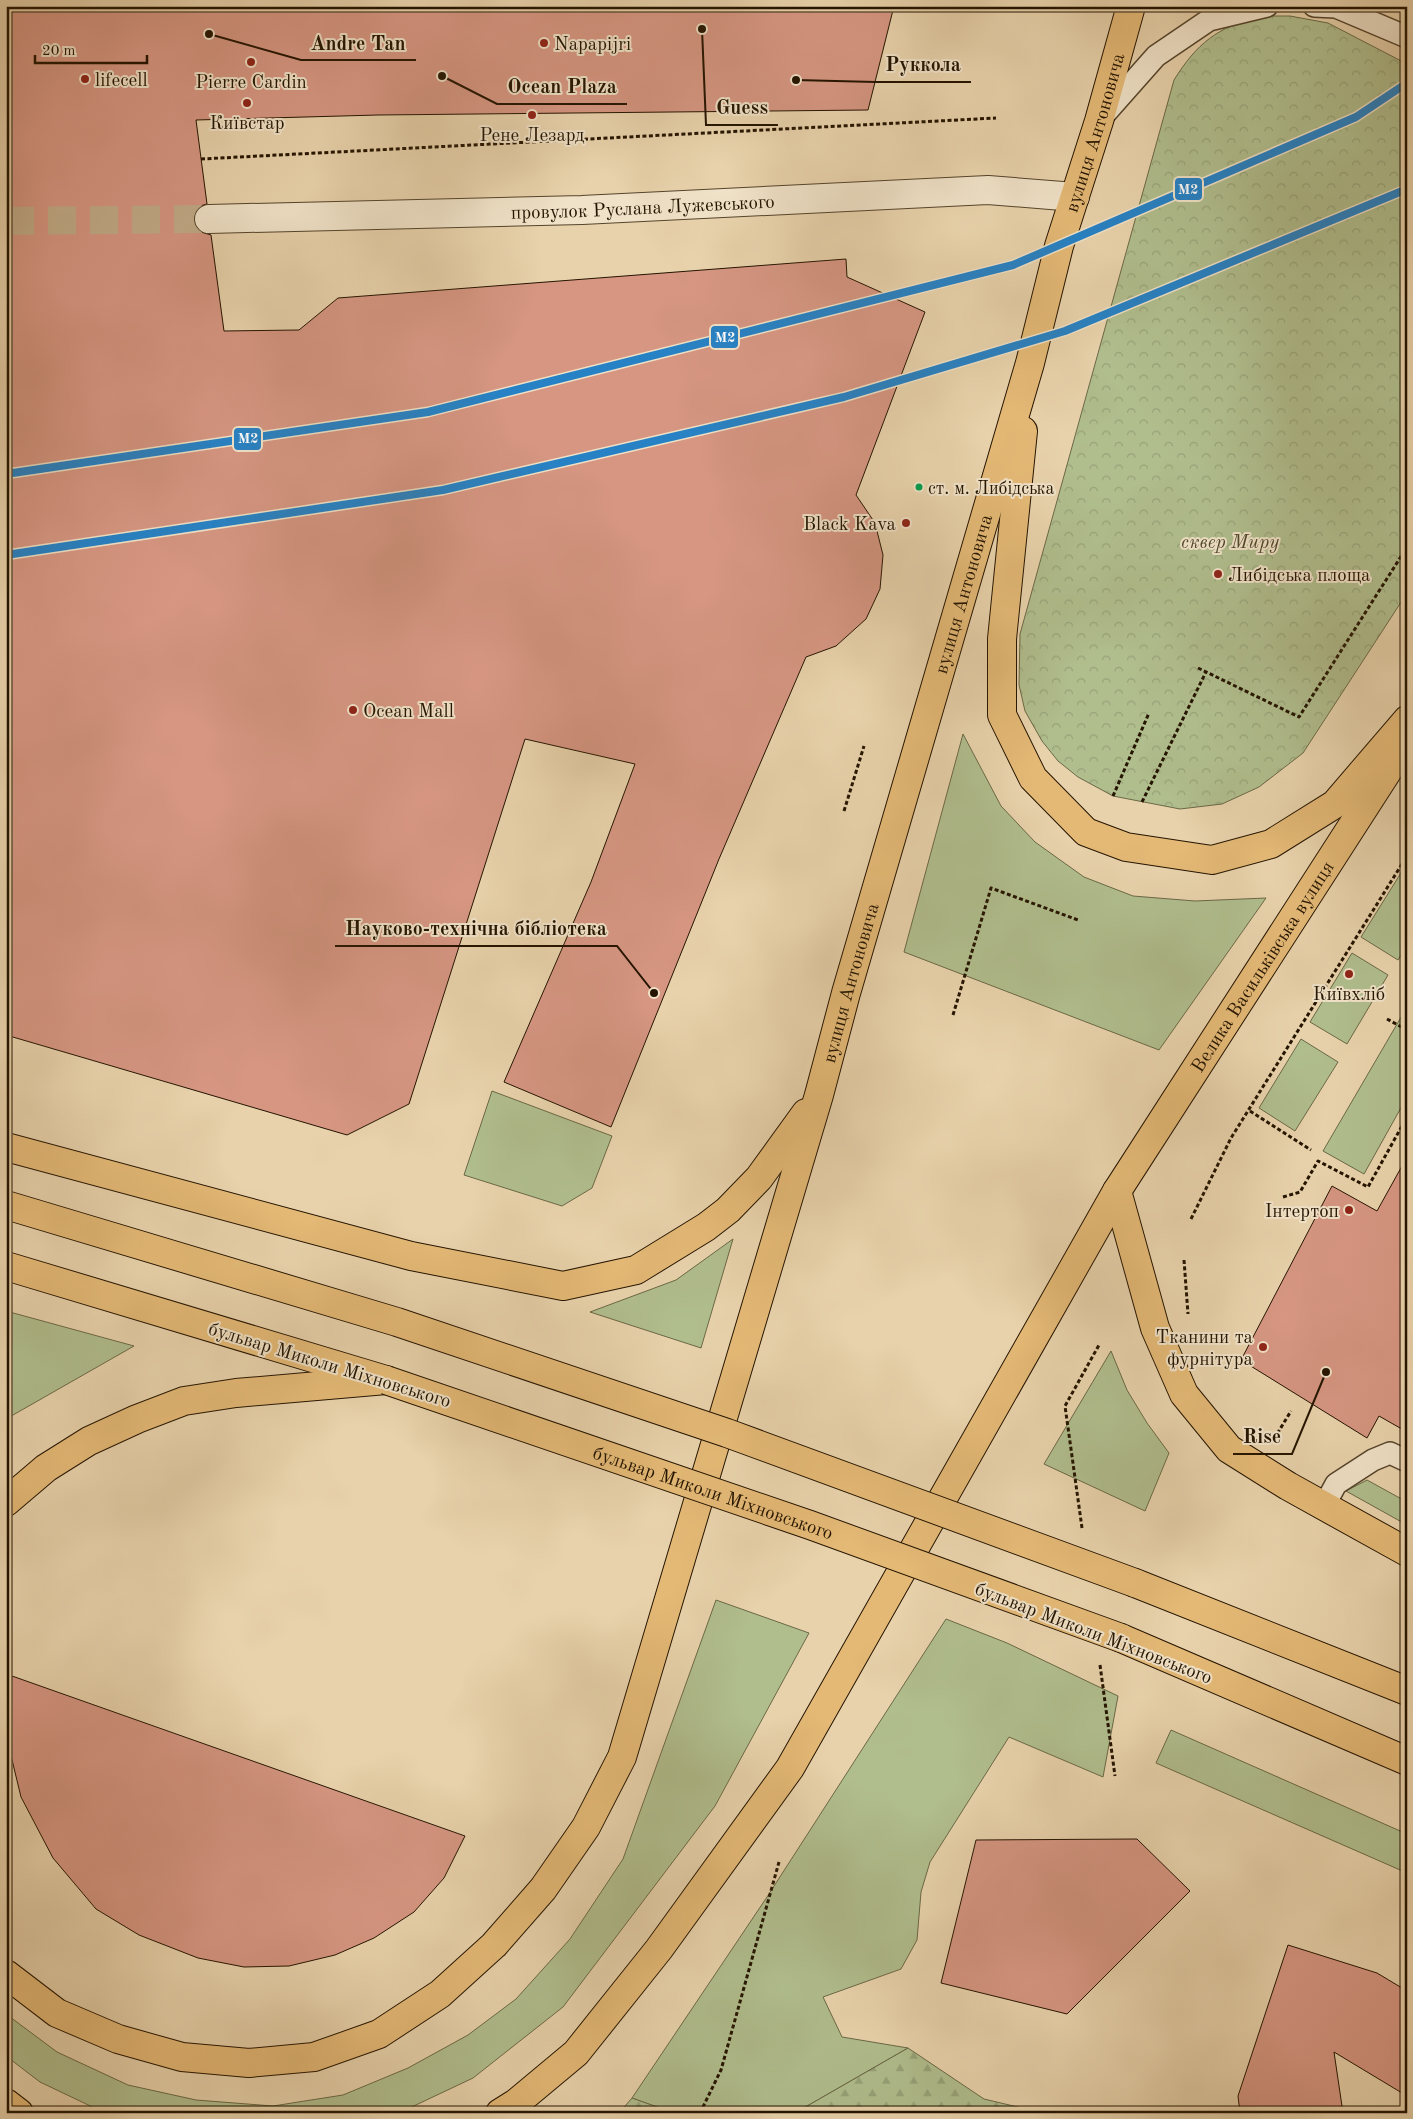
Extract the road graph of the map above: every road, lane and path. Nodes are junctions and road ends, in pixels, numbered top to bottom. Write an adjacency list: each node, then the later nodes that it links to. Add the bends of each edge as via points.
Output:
1 (1131, 6): 6 (main road, вулиця Антоновича)
2 (1266, 6): 6 (lane, via 1208,20 1156,56)
3 (1314, 6): 4 (lane, via 1336,7)
4 (1407, 37)
5 (996, 118): 7 (path)
6 (1099, 121): 8 (main road, вулиця Антоновича)
7 (201, 159)
8 (1075, 197): 9 (street, провулок Руслана Лужевського, via 988,190 582,210); 10 (main road, вулиця Антоновича, via 1059,246)
9 (209, 219)
10 (1030, 363): 15 (main road, via 1002,639 1002,715 1033,778 1086,832 1126,847 1212,860 1271,844 1335,804); 26 (main road, вулиця Антоновича)
11 (1407, 547): 13 (path, via 1298,717)
12 (1198, 668): 13 (path)
13 (1206, 672): 19 (path)
14 (1149, 713): 18 (path)
15 (1407, 720)
16 (1407, 741): 31 (main road, Велика Васильківська вулиця)
17 (864, 746): 20 (path)
18 (1114, 796)
19 (1142, 802)
20 (844, 811)
21 (1407, 856): 27 (path)
22 (1078, 920): 23 (path, via 991,888)
23 (953, 1015)
24 (1387, 1019): 25 (path)
25 (1407, 1030)
26 (819, 1095): 29 (main road, via 759,1178 706,1227 636,1270 563,1286 411,1256); 50 (main road, вулиця Антоновича, via 622,1757 581,1835 543,1889 494,1945 440,1994 379,2034 314,2057 249,2063 182,2056 118,2039 58,2013)
27 (1250, 1111): 30 (path); 34 (path, via 1231,1138)
28 (1407, 1117): 32 (path, via 1368,1186 1318,1161 1300,1192)
29 (6, 1147)
30 (1311, 1150)
31 (1117, 1191): 45 (main road, via 1155,1328 1184,1394 1228,1449); 53 (main road, Велика Васильківська вулиця, via 790,1768 659,1949 576,2053)
32 (1283, 1197)
33 (6, 1205): 47 (main road, bridge, via 397,1322 727,1433 1135,1582)
34 (1191, 1219)
35 (1184, 1260): 37 (path)
36 (6, 1266): 39 (main road, бульвар Миколи Міхновського)
37 (1188, 1316)
38 (1099, 1346): 40 (path)
39 (386, 1380): 44 (main road, via 236,1393 184,1401 89,1441 46,1468); 48 (main road, бульвар Миколи Міхновського, bridge, via 810,1525 1121,1638)
40 (1066, 1406)
41 (1291, 1411): 42 (path)
42 (1270, 1445)
43 (1407, 1461): 45 (lane, via 1390,1453 1373,1460 1336,1484)
44 (6, 1502)
45 (1324, 1506): 46 (main road)
46 (1407, 1552)
47 (1407, 1691)
48 (1407, 1761)
49 (778, 1862): 54 (path, via 721,2070)
50 (6, 1974)
51 (6, 2103): 52 (main road)
52 (19, 2113)
53 (500, 2113)
54 (700, 2113)

